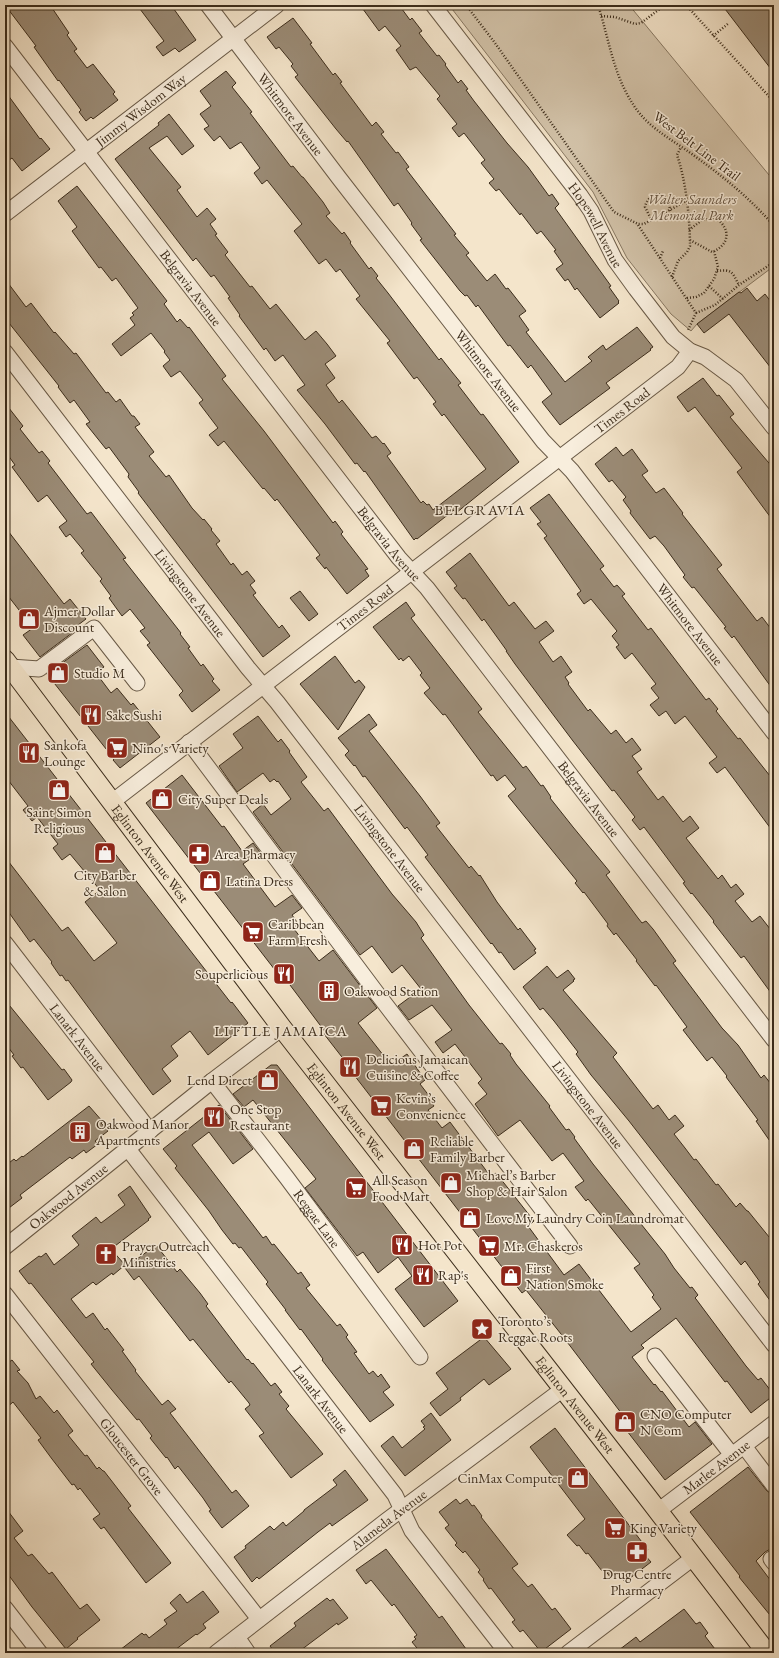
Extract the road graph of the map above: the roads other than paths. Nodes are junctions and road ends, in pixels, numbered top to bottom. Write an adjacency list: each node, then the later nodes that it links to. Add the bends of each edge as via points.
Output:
1 (208, 5): 4 (street, Whitmore Avenue)
2 (277, 5): 4 (street, Jimmy Wisdom Way)
3 (433, 5): 8 (street, Hopewell Avenue, via 591,210 615,260 636,289 677,341)
4 (234, 39): 6 (street, Jimmy Wisdom Way); 11 (street, Whitmore Avenue, via 543,441)
5 (5, 46): 6 (street, Belgravia Avenue)
6 (86, 151): 7 (street, Jimmy Wisdom Way); 12 (street, Belgravia Avenue, via 399,558)
7 (5, 214)
8 (690, 351): 10 (street, Hopewell Avenue, via 705,357 736,380); 11 (street, Times Road, via 678,367)
9 (5, 352): 15 (street, Livingstone Avenue)
10 (774, 428)
11 (559, 458): 12 (street, Times Road); 16 (street, Whitmore Avenue, via 572,471)
12 (412, 571): 15 (street, Times Road); 21 (street, Belgravia Avenue)
13 (7, 666): 14 (street, via 39,669 94,628); 18 (main road, Eglinton Avenue West)
14 (137, 683)
15 (263, 687): 17 (street, Times Road); 28 (street, Livingstone Avenue, via 292,721)
16 (774, 733)
17 (189, 742): 18 (street, Times Road); 25 (street)
18 (112, 802): 20 (main road, Eglinton Avenue West)
19 (5, 943): 23 (street, Lanark Avenue)
20 (282, 1028): 22 (street, Oakwood Avenue); 31 (main road, Eglinton Avenue West)
21 (774, 1040)
22 (212, 1081): 23 (street, Oakwood Avenue); 30 (street, Reggae Lane)
23 (150, 1131): 24 (street, Oakwood Avenue)
24 (128, 1149): 26 (street, Oakwood Avenue); 36 (street, Lanark Avenue, via 395,1495)
25 (570, 1246)
26 (5, 1247)
27 (5, 1294): 40 (street, Gloucester Grove)
28 (774, 1345)
29 (655, 1356): 34 (street)
30 (420, 1357)
31 (563, 1389): 36 (street, Alameda Avenue); 37 (main road, Eglinton Avenue West)
32 (774, 1423): 33 (street, Marlee Avenue)
33 (744, 1446): 34 (street, Marlee Avenue); 35 (street)
34 (732, 1455): 37 (street, Marlee Avenue)
35 (774, 1486)
36 (401, 1510): 40 (street, Alameda Avenue); 46 (street, Lanark Avenue, via 412,1531)
37 (658, 1511): 38 (main road, Eglinton Avenue West)
38 (694, 1558): 42 (main road, Eglinton Avenue West); 47 (street)
39 (5, 1608): 43 (street)
40 (259, 1619): 41 (street, Alameda Avenue)
41 (237, 1637): 44 (street, Alameda Avenue); 45 (street)
42 (764, 1652)
43 (40, 1653)
44 (216, 1653)
45 (248, 1653)
46 (507, 1653)
47 (568, 1653)

